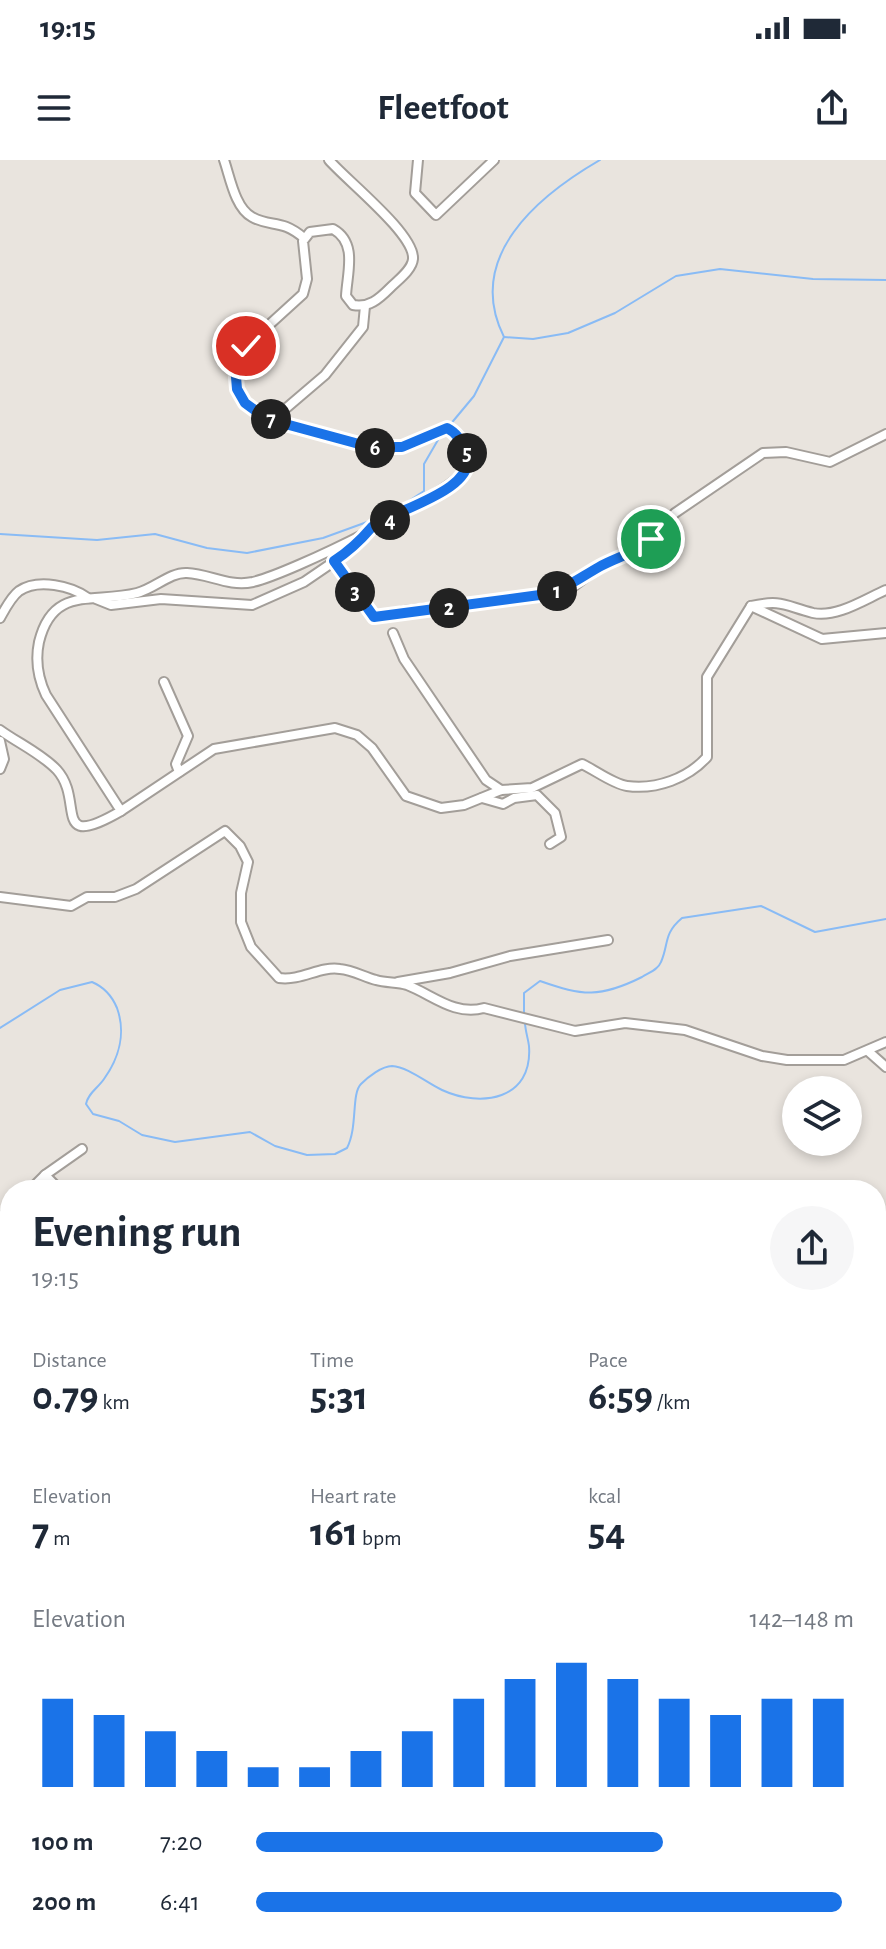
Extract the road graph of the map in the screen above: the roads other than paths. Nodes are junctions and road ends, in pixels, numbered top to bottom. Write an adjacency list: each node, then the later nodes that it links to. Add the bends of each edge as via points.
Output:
1 (224, 160): 5 (street, via 245,212 286,224)
2 (329, 160): 6 (street, via 400,232 412,252 409,269)
3 (418, 160): 4 (street, via 415,193 435,215)
4 (494, 160)
5 (304, 238): 6 (street, via 322,228 343,236 350,254 347,300); 7 (street, via 303,294 246,346 235,365 240,396)
6 (365, 306): 7 (street, via 363,327 325,375)
7 (267, 419): 9 (street, via 370,447 402,447 443,428 457,435 468,457 463,474 423,503)
8 (886, 434): 10 (street, via 830,462 786,452 763,453 675,513 640,549 602,565 574,586 547,594 377,618)
9 (371, 528): 10 (street); 12 (street, via 255,581 224,582 181,573 143,592)
10 (334, 561): 12 (street, via 293,588 246,606 173,599 111,605)
11 (886, 590): 13 (street, via 841,611 815,614 786,602)
12 (92, 599): 14 (street, via 67,588 33,586 14,595); 24 (street, via 62,604 51,613 38,648 39,677)
13 (751, 606): 16 (street, via 822,639); 22 (street, via 707,677 707,757 694,772 669,782 626,786 582,764 532,788)
14 (0, 618)
15 (393, 633): 22 (street, via 404,659 478,769)
16 (886, 633)
17 (164, 682): 21 (street, via 188,736 176,764)
18 (0, 730): 24 (street, via 56,769 78,824 94,827)
19 (0, 741): 20 (street)
20 (0, 769)
21 (179, 772): 23 (street, via 214,749 335,728 357,735 406,796 424,805 441,808); 24 (street)
22 (501, 790): 23 (street)
23 (482, 798): 25 (street, via 503,804 537,795 558,820 561,837)
24 (121, 811)
25 (550, 844)
26 (0, 897): 28 (street, via 71,906 87,897 115,897 225,831 248,862 241,893 244,934 273,975 288,979 344,969)
27 (608, 940): 28 (street, via 510,956)
28 (394, 984): 30 (street, via 403,983 450,1007 484,1008 575,1031 625,1023 685,1030 787,1060 832,1061)
29 (886, 1042): 30 (street)
30 (869, 1052): 31 (street)
31 (886, 1067)
32 (82, 1149): 33 (street)
33 (45, 1175): 34 (street); 35 (street)
34 (40, 1180)
35 (50, 1180)

